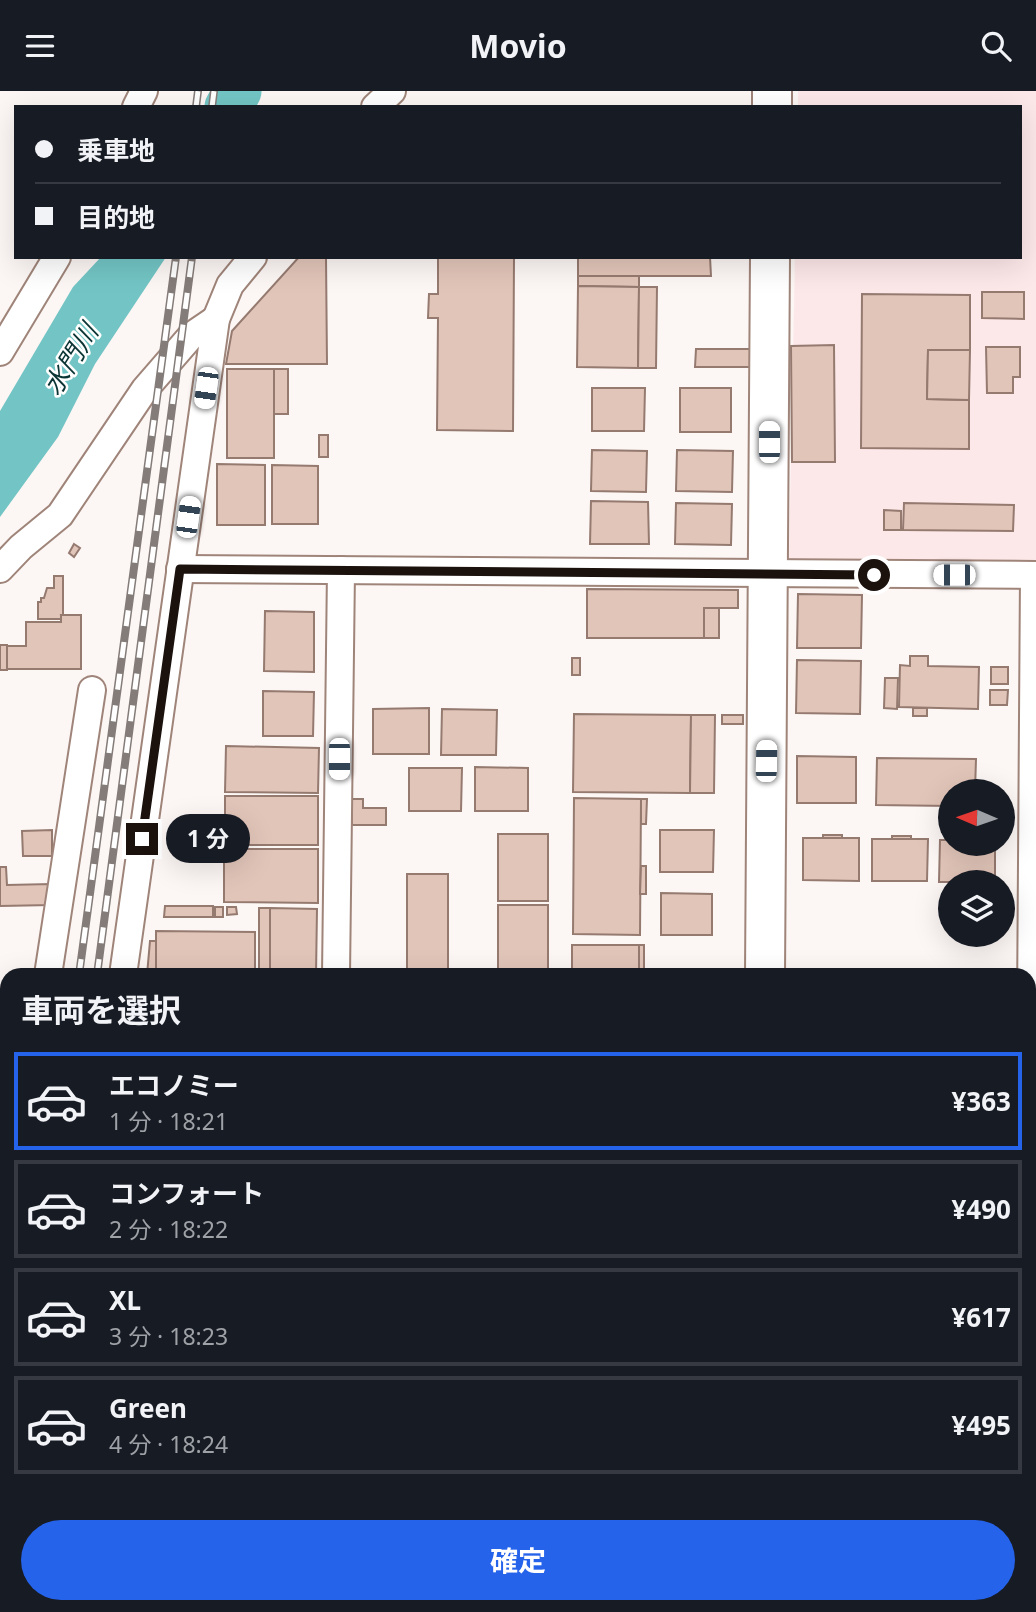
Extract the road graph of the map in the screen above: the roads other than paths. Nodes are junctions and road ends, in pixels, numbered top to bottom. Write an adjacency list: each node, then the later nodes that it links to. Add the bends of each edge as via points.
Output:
1 (392, 91): 2 (street)
2 (377, 105)
3 (56, 259): 7 (street)
4 (251, 259): 6 (street, via 230,285)
5 (771, 259): 11 (street)
6 (216, 319): 8 (street, via 191,336 145,389 60,515); 9 (street)
7 (0, 352)
8 (0, 569)
9 (180, 569): 10 (street); 15 (street)
10 (341, 570): 11 (street); 16 (street)
11 (768, 574): 12 (street); 17 (street)
12 (1035, 575): 18 (street)
13 (92, 689): 14 (street)
14 (49, 968)
15 (124, 968)
16 (336, 968)
17 (765, 968)
18 (1033, 968)

